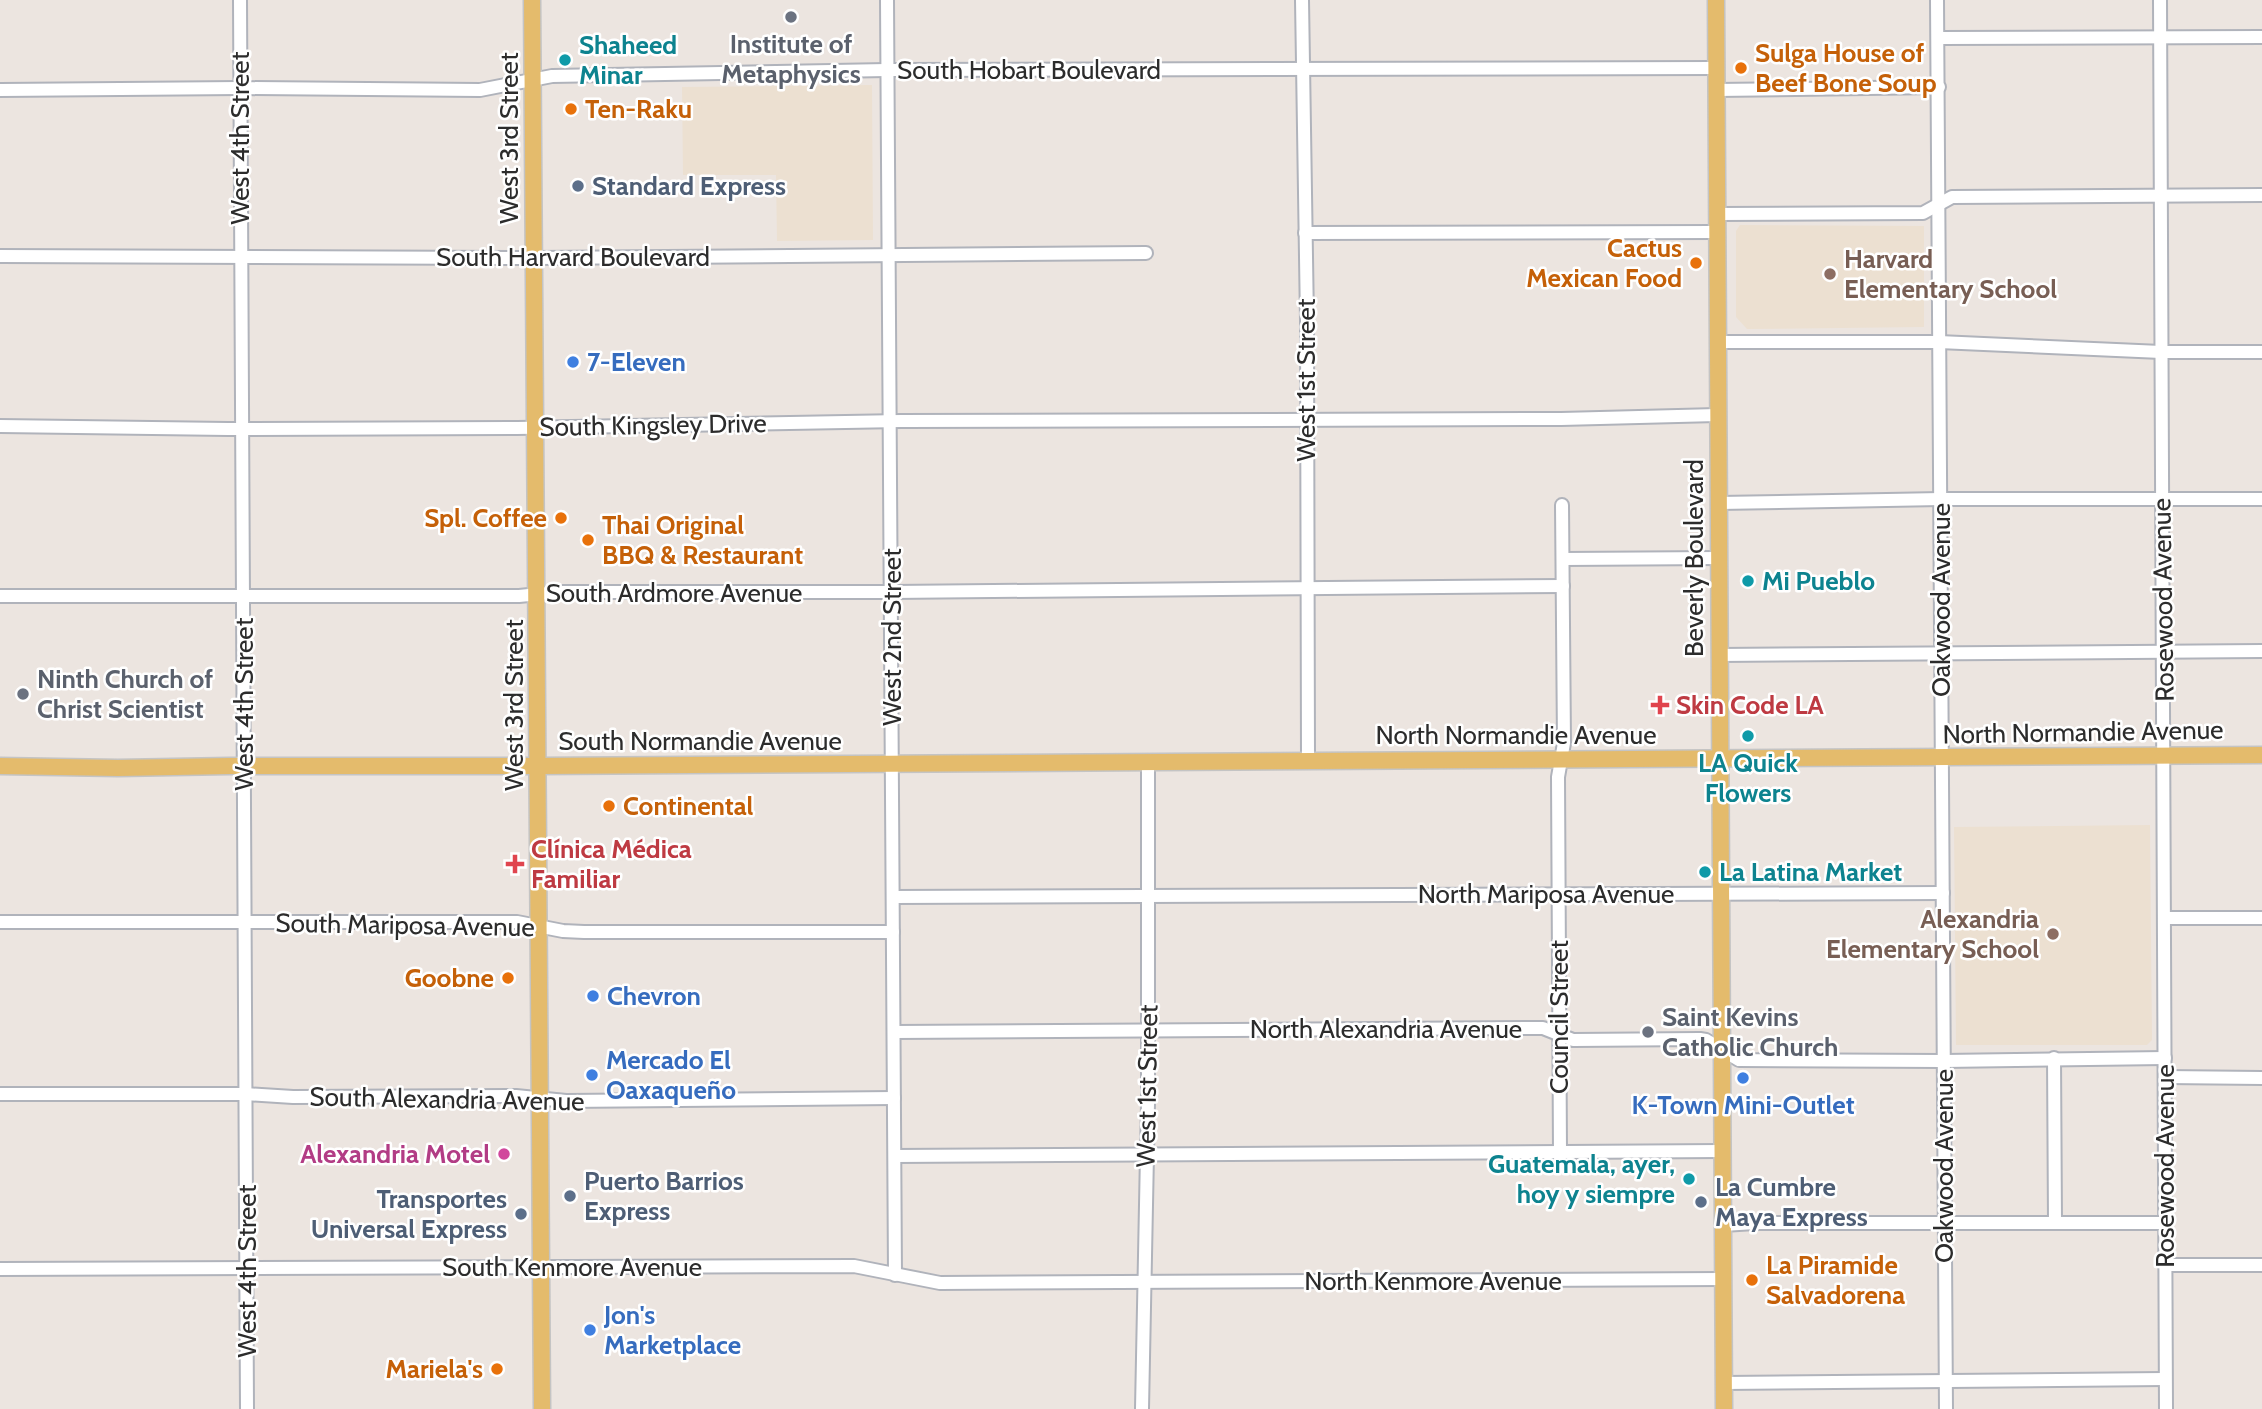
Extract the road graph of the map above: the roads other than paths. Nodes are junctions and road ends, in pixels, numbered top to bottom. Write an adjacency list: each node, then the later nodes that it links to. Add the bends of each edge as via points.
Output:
1 (240, 0): 16 (street, West 4th Street)
2 (533, 0): 14 (main road, West 3rd Street)
3 (887, 0): 12 (street, West 2nd Street)
4 (1302, 0): 13 (street, West 1st Street)
5 (1716, 0): 11 (main road, Beverly Boulevard)
6 (1937, 0): 9 (street, Oakwood Avenue)
7 (2160, 0): 10 (street, Rosewood Avenue)
8 (2262, 37): 10 (street)
9 (1939, 38): 10 (street); 15 (street, Oakwood Avenue)
10 (2160, 38): 19 (street, Rosewood Avenue)
11 (1716, 68): 13 (street, South Hobart Boulevard); 18 (main road, Beverly Boulevard)
12 (887, 70): 13 (street, South Hobart Boulevard); 14 (street, South Hobart Boulevard, via 552,75); 27 (street, West 2nd Street)
13 (1303, 70): 24 (street, West 1st Street)
14 (533, 80): 16 (street, South Hobart Boulevard, via 480,90); 29 (main road, West 3rd Street)
15 (1938, 87): 18 (street); 21 (street, Oakwood Avenue)
16 (240, 88): 17 (street, South Hobart Boulevard); 28 (street, West 4th Street)
17 (0, 90)
18 (1716, 90): 22 (main road, Beverly Boulevard)
19 (2160, 195): 20 (street); 21 (street, via 1952,197); 32 (street, Rosewood Avenue)
20 (2262, 195)
21 (1939, 204): 22 (street, via 1923,213); 31 (street, Oakwood Avenue)
22 (1717, 215): 23 (main road, Beverly Boulevard)
23 (1716, 232): 24 (street); 30 (main road, Beverly Boulevard)
24 (1305, 233): 35 (street, West 1st Street)
25 (1146, 253): 27 (street, South Harvard Boulevard)
26 (0, 256): 28 (street, South Harvard Boulevard)
27 (888, 256): 29 (street, South Harvard Boulevard); 36 (street, West 2nd Street)
28 (241, 257): 29 (street, South Harvard Boulevard); 39 (street, West 4th Street)
29 (535, 258): 38 (main road, West 3rd Street)
30 (1718, 342): 31 (street); 34 (main road, Beverly Boulevard)
31 (1939, 342): 32 (street); 40 (street, Oakwood Avenue)
32 (2161, 352): 33 (street); 41 (street, Rosewood Avenue)
33 (2262, 352)
34 (1717, 415): 35 (street, South Kingsley Drive); 43 (main road, Beverly Boulevard)
35 (1307, 418): 36 (street, South Kingsley Drive); 48 (street, West 1st Street)
36 (889, 421): 38 (street, South Kingsley Drive); 49 (street, West 2nd Street)
37 (0, 426): 39 (street, South Kingsley Drive)
38 (536, 426): 39 (street, South Kingsley Drive); 50 (main road, West 3rd Street)
39 (243, 429): 51 (street, West 4th Street)
40 (1941, 499): 41 (street); 43 (street); 55 (street, Oakwood Avenue)
41 (2162, 499): 42 (street); 53 (street, Rosewood Avenue)
42 (2262, 499)
43 (1719, 503): 45 (main road, Beverly Boulevard)
44 (1562, 505): 46 (street, Council Street)
45 (1719, 558): 46 (street); 56 (main road, Beverly Boulevard)
46 (1563, 559): 47 (street, Council Street)
47 (1563, 586): 48 (street, South Ardmore Avenue); 61 (street, Council Street, via 1564,743)
48 (1306, 588): 49 (street, South Ardmore Avenue); 62 (street, West 1st Street)
49 (892, 592): 50 (street, South Ardmore Avenue); 64 (street, West 2nd Street)
50 (537, 594): 51 (street, South Ardmore Avenue); 67 (main road, West 3rd Street)
51 (244, 595): 52 (street, South Ardmore Avenue); 66 (street, West 4th Street)
52 (0, 596)
53 (2164, 651): 54 (street); 55 (street); 57 (street, Rosewood Avenue)
54 (2262, 651)
55 (1941, 653): 56 (street); 59 (street, Oakwood Avenue)
56 (1719, 655): 60 (main road, Beverly Boulevard)
57 (2165, 755): 58 (main road, North Normandie Avenue); 59 (main road, North Normandie Avenue); 73 (street, Rosewood Avenue)
58 (2262, 755)
59 (1942, 758): 60 (main road, North Normandie Avenue); 69 (street, Oakwood Avenue)
60 (1720, 759): 61 (main road, North Normandie Avenue); 68 (main road, Beverly Boulevard)
61 (1560, 760): 62 (main road, North Normandie Avenue); 70 (street, Council Street)
62 (1308, 761): 63 (main road, North Normandie Avenue)
63 (1148, 762): 64 (main road, South Normandie Avenue); 72 (street, West 1st Street)
64 (892, 764): 67 (main road, South Normandie Avenue); 71 (street, West 2nd Street)
65 (0, 766): 66 (main road, South Normandie Avenue)
66 (245, 766): 67 (main road, South Normandie Avenue); 76 (street, West 4th Street)
67 (539, 766): 77 (main road, West 3rd Street)
68 (1721, 892): 69 (street, North Mariposa Avenue); 70 (street, North Mariposa Avenue); 82 (main road, Beverly Boulevard)
69 (1943, 893): 85 (street, Oakwood Avenue)
70 (1558, 894): 72 (street, North Mariposa Avenue); 81 (street, Council Street)
71 (893, 897): 72 (street); 78 (street, West 2nd Street)
72 (1148, 897): 79 (street, West 1st Street)
73 (2165, 918): 74 (street); 84 (street, Rosewood Avenue)
74 (2262, 918)
75 (0, 922): 76 (street, South Mariposa Avenue)
76 (245, 922): 77 (street, South Mariposa Avenue, via 517,922); 89 (street, West 4th Street)
77 (540, 926): 78 (street, South Mariposa Avenue, via 584,932); 91 (main road, West 3rd Street)
78 (893, 932): 80 (street, West 2nd Street)
79 (1149, 1030): 80 (street, North Alexandria Avenue); 81 (street, North Alexandria Avenue, via 1543,1028); 94 (street, West 1st Street)
80 (894, 1032): 90 (street, West 2nd Street)
81 (1559, 1036): 82 (street, North Alexandria Avenue, via 1573,1040 1700,1039); 92 (street, Council Street)
82 (1722, 1050): 85 (street, North Alexandria Avenue, via 1738,1060); 93 (main road, Beverly Boulevard)
83 (2054, 1058): 84 (street, North Alexandria Avenue); 85 (street, North Alexandria Avenue); 96 (street)
84 (2165, 1058): 86 (street, Rosewood Avenue)
85 (1944, 1061): 98 (street, Oakwood Avenue)
86 (2165, 1077): 87 (street); 97 (street, Rosewood Avenue)
87 (2262, 1078)
88 (0, 1094): 89 (street, South Alexandria Avenue)
89 (245, 1094): 91 (street, South Alexandria Avenue); 102 (street, West 4th Street)
90 (894, 1098): 91 (street, South Alexandria Avenue); 95 (street, West 2nd Street)
91 (541, 1099): 103 (main road, West 3rd Street)
92 (1560, 1152): 93 (street); 94 (street)
93 (1722, 1152): 99 (main road, Beverly Boulevard)
94 (1147, 1155): 95 (street); 107 (street, West 1st Street)
95 (895, 1156): 105 (street, West 2nd Street)
96 (2055, 1223): 97 (street); 98 (street)
97 (2165, 1223): 100 (street, Rosewood Avenue)
98 (1945, 1224): 99 (street); 109 (street, Oakwood Avenue)
99 (1723, 1225): 106 (main road, Beverly Boulevard)
100 (2165, 1265): 101 (street); 108 (street, Rosewood Avenue)
101 (2262, 1265)
102 (247, 1267): 103 (street, South Kenmore Avenue); 104 (street, South Kenmore Avenue); 111 (street, West 4th Street)
103 (543, 1267): 105 (street, South Kenmore Avenue, via 855,1266); 112 (main road, West 3rd Street)
104 (0, 1269)
105 (895, 1275): 107 (street, South Kenmore Avenue, via 940,1283)
106 (1723, 1279): 107 (street, North Kenmore Avenue); 110 (main road, Beverly Boulevard)
107 (1143, 1282): 113 (street, West 1st Street)
108 (2165, 1379): 109 (street); 116 (street, Rosewood Avenue)
109 (1945, 1382): 110 (street); 115 (street, Oakwood Avenue)
110 (1724, 1383): 114 (main road, Beverly Boulevard)
111 (247, 1409)
112 (542, 1409)
113 (1142, 1409)
114 (1724, 1409)
115 (1945, 1409)
116 (2166, 1409)

